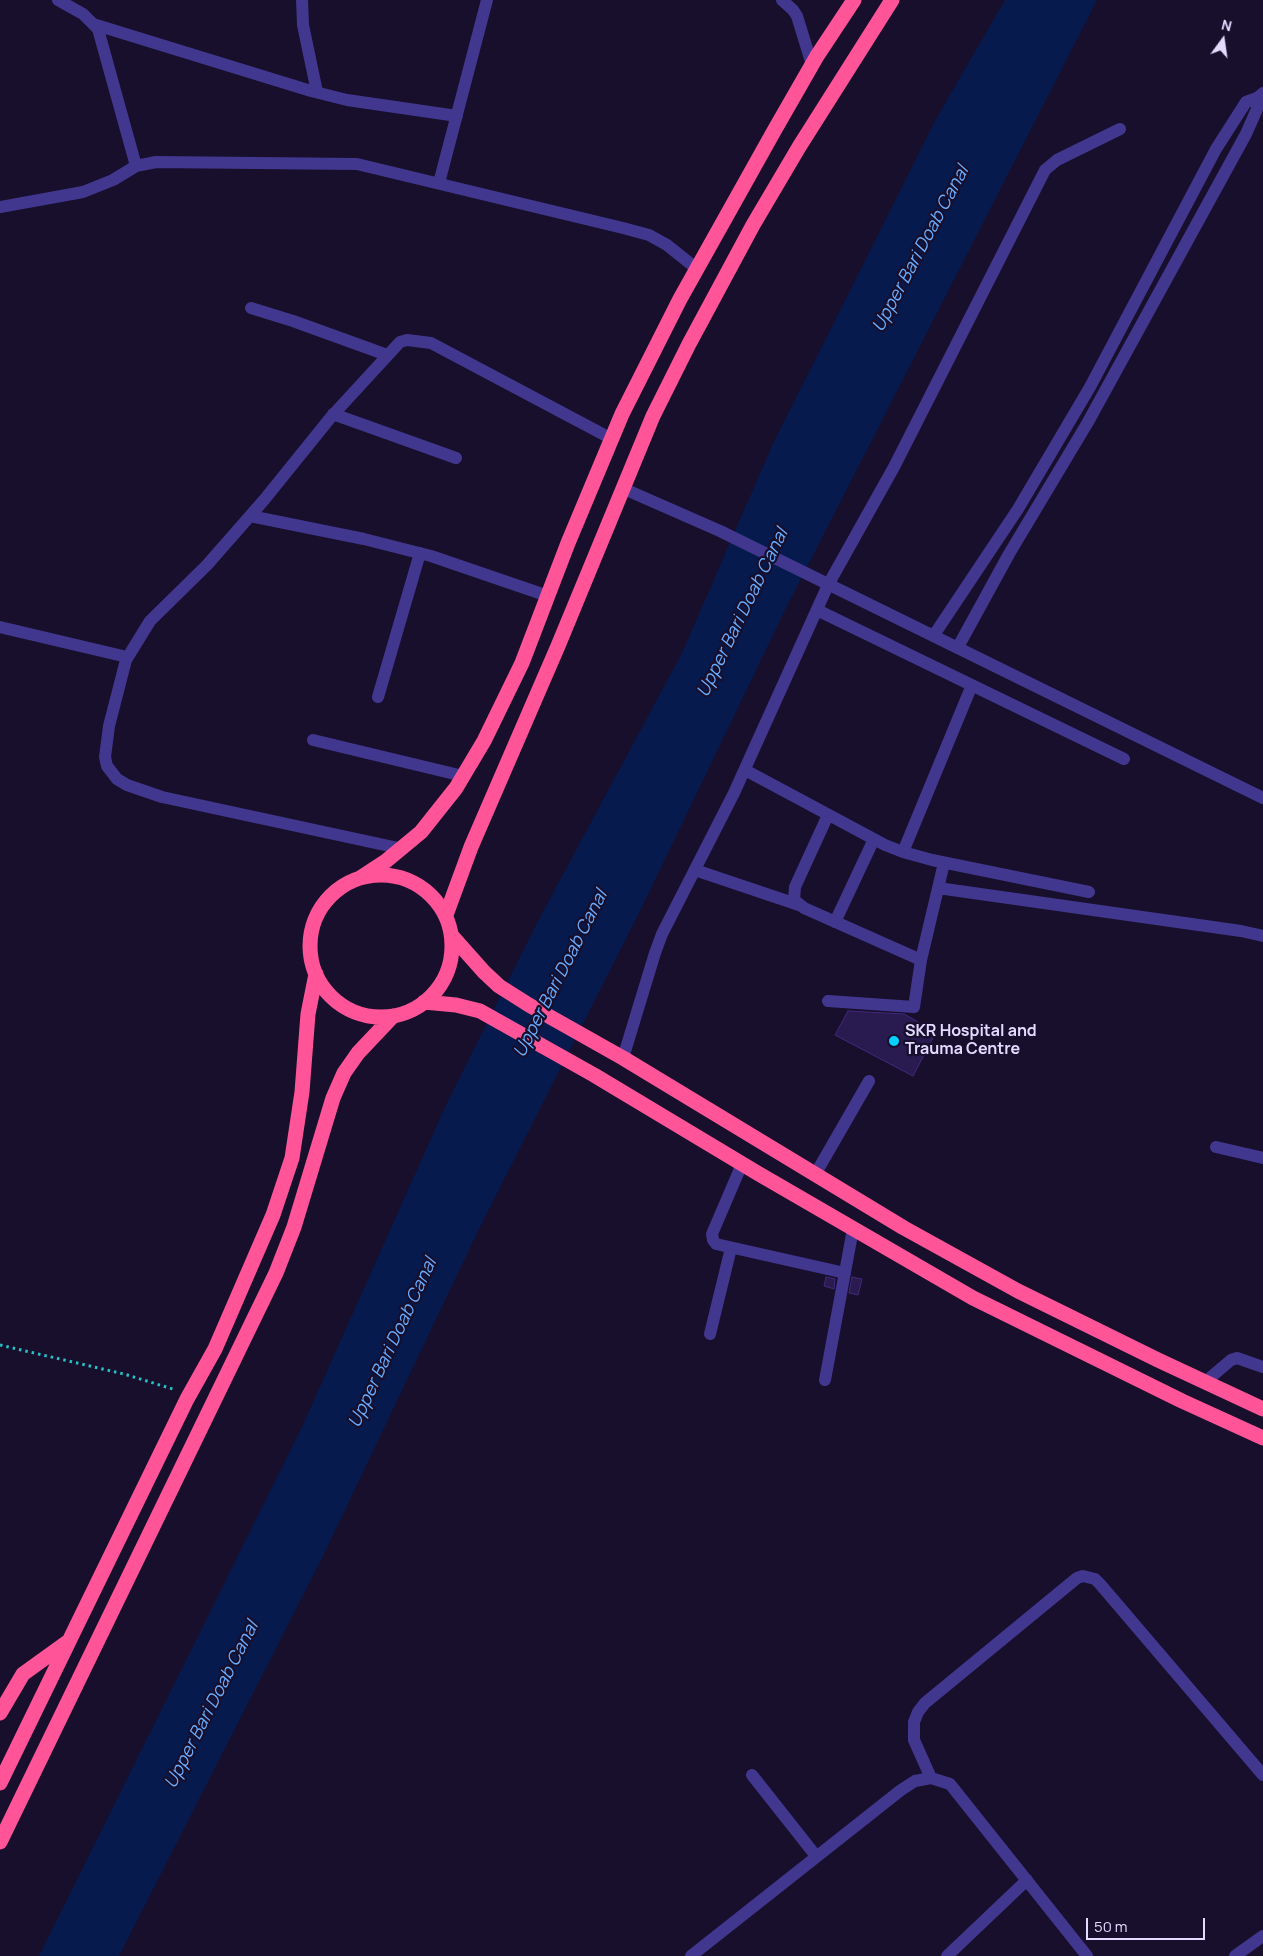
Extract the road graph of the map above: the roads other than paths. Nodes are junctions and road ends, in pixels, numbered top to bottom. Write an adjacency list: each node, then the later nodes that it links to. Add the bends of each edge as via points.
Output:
1 (58, 0): 7 (street)
2 (302, 0): 9 (street, via 303,25)
3 (487, 0): 11 (street)
4 (782, 0): 8 (street, via 797,16)
5 (854, 0): 8 (highway)
6 (892, 0): 26 (highway, via 753,225 653,416)
7 (93, 24): 9 (street); 13 (street, via 101,38)
8 (812, 65): 16 (highway)
9 (317, 92): 11 (street, via 347,100)
10 (1260, 96): 17 (street, via 1246,102 1216,148); 19 (street, via 1246,134)
11 (457, 116): 14 (street)
12 (1120, 129): 29 (street, via 1057,160 1045,170 894,467)
13 (136, 166): 14 (street, via 171,161 343,163 372,166); 15 (street, via 106,184 83,192)
14 (439, 183): 16 (street, via 650,236)
15 (0, 207)
16 (697, 269): 22 (highway)
17 (1133, 306): 19 (street); 23 (street)
18 (251, 308): 20 (street)
19 (1146, 314): 24 (street)
20 (387, 355): 21 (street); 22 (street, via 400,342 407,340 431,343)
21 (333, 414): 25 (street); 27 (street)
22 (612, 439): 30 (highway)
23 (1055, 447): 24 (street); 33 (street)
24 (1068, 454): 34 (street)
25 (456, 458)
26 (622, 488): 29 (street, via 720,531); 53 (highway, via 471,847)
27 (250, 516): 28 (street); 35 (street, via 207,565 150,621)
28 (420, 553): 30 (street); 37 (street)
29 (828, 585): 31 (street); 33 (street)
30 (548, 596): 41 (highway, via 522,663)
31 (817, 610): 36 (street); 40 (street)
32 (0, 627): 35 (street)
33 (934, 635): 34 (street)
34 (958, 647): 42 (street)
35 (127, 657): 45 (street, via 109,726 106,758 107,766 117,779 162,797)
36 (972, 686): 39 (street); 46 (street)
37 (378, 697)
38 (313, 740): 41 (street)
39 (1124, 759)
40 (745, 770): 43 (street); 48 (street)
41 (463, 776): 45 (highway, via 436,816)
42 (1263, 798)
43 (828, 815): 44 (street); 52 (street, via 795,887 794,900)
44 (874, 839): 46 (street); 54 (street)
45 (403, 849): 49 (highway)
46 (903, 852): 47 (street)
47 (944, 862): 50 (street); 51 (street)
48 (695, 870): 52 (street); 62 (street, via 662,934)
49 (360, 878): 53 (highway, via 394,876 410,881 437,901); 58 (highway, via 342,886 327,899 316,916 310,955)
50 (938, 888): 56 (street); 57 (street)
51 (1089, 892)
52 (799, 905): 54 (street)
53 (446, 916): 55 (highway)
54 (835, 922): 57 (street)
55 (452, 936): 60 (highway, via 452,955 447,973 438,989); 62 (highway, via 499,986)
56 (1263, 936)
57 (921, 960): 59 (street, via 914,1007)
58 (316, 974): 61 (highway, via 323,988 347,1008 377,1017); 77 (highway, via 308,1014 302,1092 292,1158 284,1185 234,1309)
59 (828, 1001)
60 (424, 1002): 61 (highway, via 408,1012); 66 (highway, via 480,1011)
61 (392, 1016): 83 (highway, via 344,1073 276,1273)
62 (623, 1058): 67 (highway)
63 (870, 1081): 67 (street)
64 (1216, 1148): 65 (street)
65 (1263, 1158)
66 (742, 1164): 68 (highway); 69 (street, via 712,1234 716,1244)
67 (816, 1173): 74 (highway, via 981,1271)
68 (853, 1229): 70 (street); 76 (highway, via 1006,1314)
69 (731, 1248): 70 (street); 71 (street)
70 (845, 1273): 73 (street)
71 (710, 1334)
72 (1263, 1367): 74 (street, via 1237,1358)
73 (825, 1380)
74 (1205, 1382): 75 (highway)
75 (1263, 1409)
76 (1263, 1438)
77 (69, 1641): 78 (highway, via 23,1674); 82 (highway)
78 (0, 1713)
79 (752, 1775): 84 (street)
80 (1263, 1776): 81 (street, via 1100,1584 1083,1576 948,1684 918,1712 914,1722 914,1740)
81 (931, 1778): 84 (street, via 916,1781 901,1790); 85 (street, via 950,1784)
82 (0, 1783)
83 (0, 1842)
84 (816, 1856): 87 (street)
85 (1027, 1880): 88 (street); 89 (street)
86 (1263, 1936): 90 (street)
87 (691, 1956)
88 (947, 1956)
89 (1087, 1956)
90 (1235, 1956)

